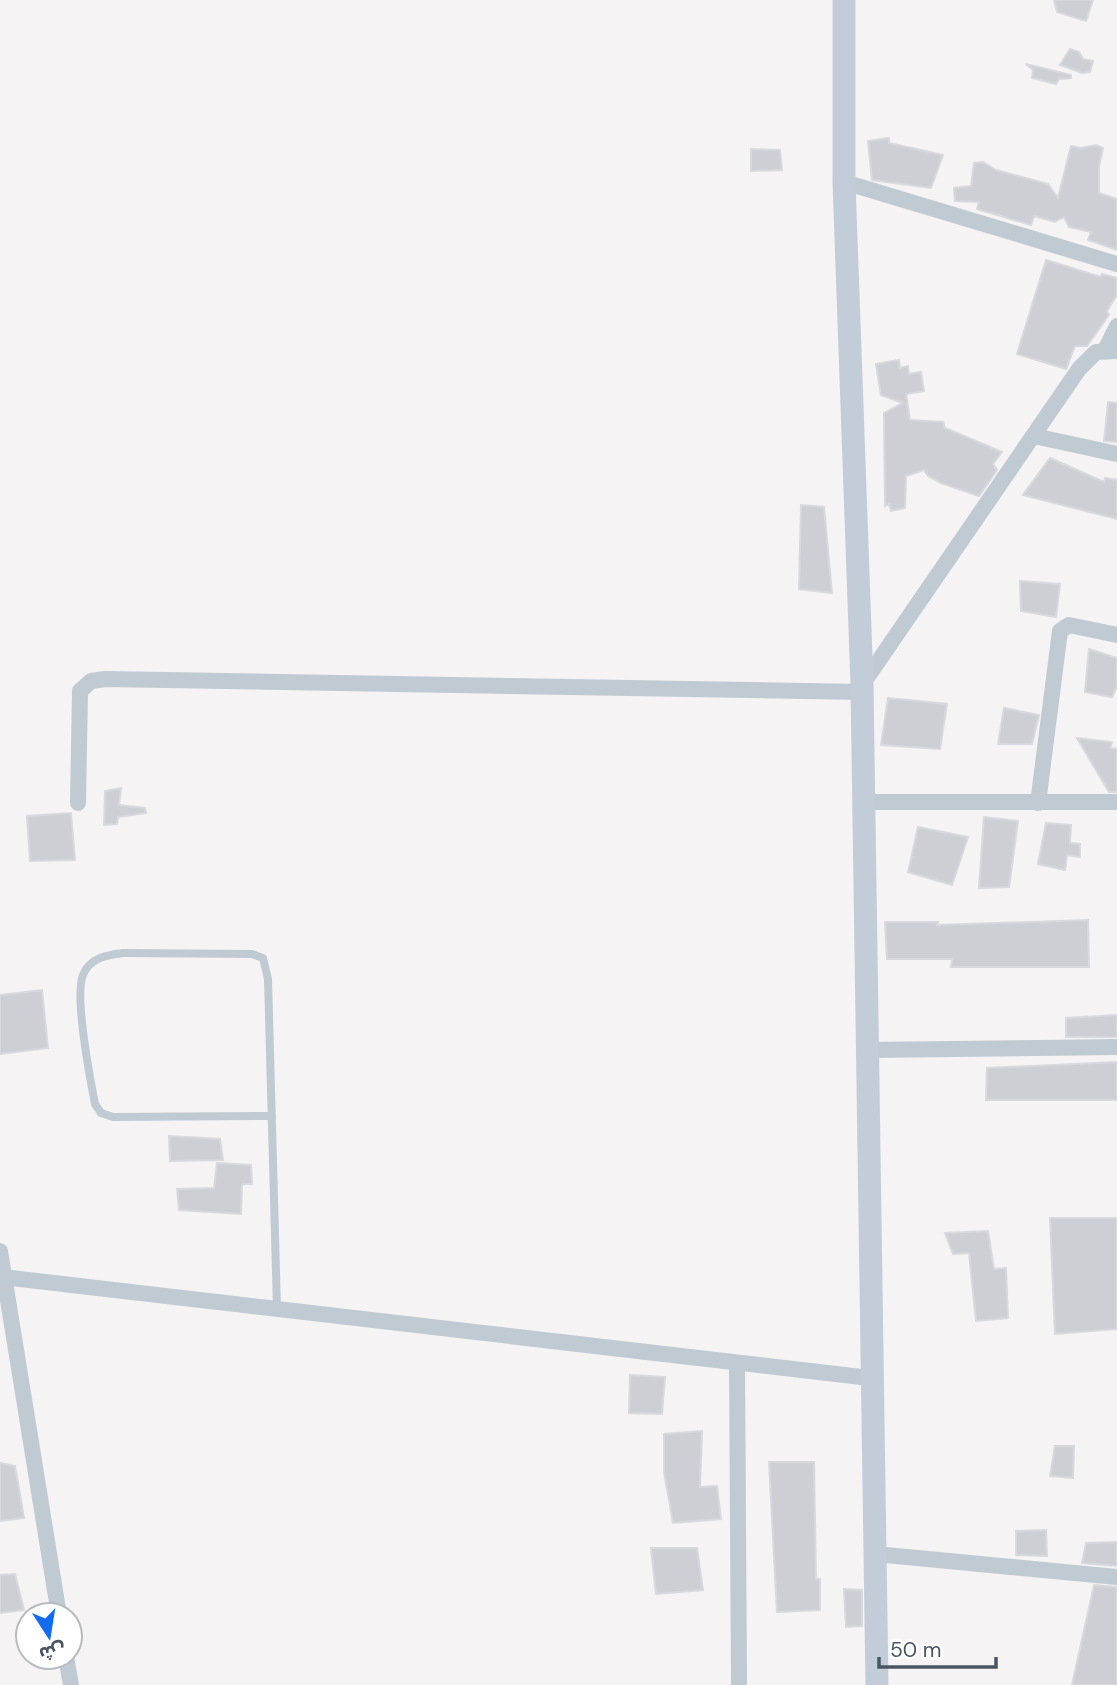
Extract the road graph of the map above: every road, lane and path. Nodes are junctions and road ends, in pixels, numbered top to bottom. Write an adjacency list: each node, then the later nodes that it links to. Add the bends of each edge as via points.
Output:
1 (844, 0): 2 (street)
2 (844, 182): 3 (street); 9 (street)
3 (1117, 264)
4 (1117, 326): 5 (street)
5 (1111, 351): 6 (street, via 1088,358)
6 (1034, 436): 7 (street); 9 (street)
7 (1117, 454)
8 (1117, 635): 12 (street, via 1069,625 1060,631)
9 (862, 689): 10 (street); 11 (street, via 778,693 104,679 91,681 80,691)
10 (862, 802): 12 (street); 15 (street)
11 (78, 803)
12 (1038, 803): 13 (street)
13 (1117, 803)
14 (1117, 1047): 15 (street)
15 (866, 1049): 21 (street)
16 (272, 1116): 16 (lane, via 268,979 263,958 251,954 124,953 90,964 83,974 80,996 93,1096 101,1113 113,1117); 19 (lane)
17 (0, 1251): 18 (street)
18 (3, 1278): 19 (street); 24 (street)
19 (277, 1309): 20 (street)
20 (737, 1363): 21 (street); 25 (street)
21 (870, 1378): 22 (street)
22 (875, 1554): 23 (street); 26 (street)
23 (1117, 1577)
24 (57, 1601)
25 (739, 1685)
26 (877, 1685)

